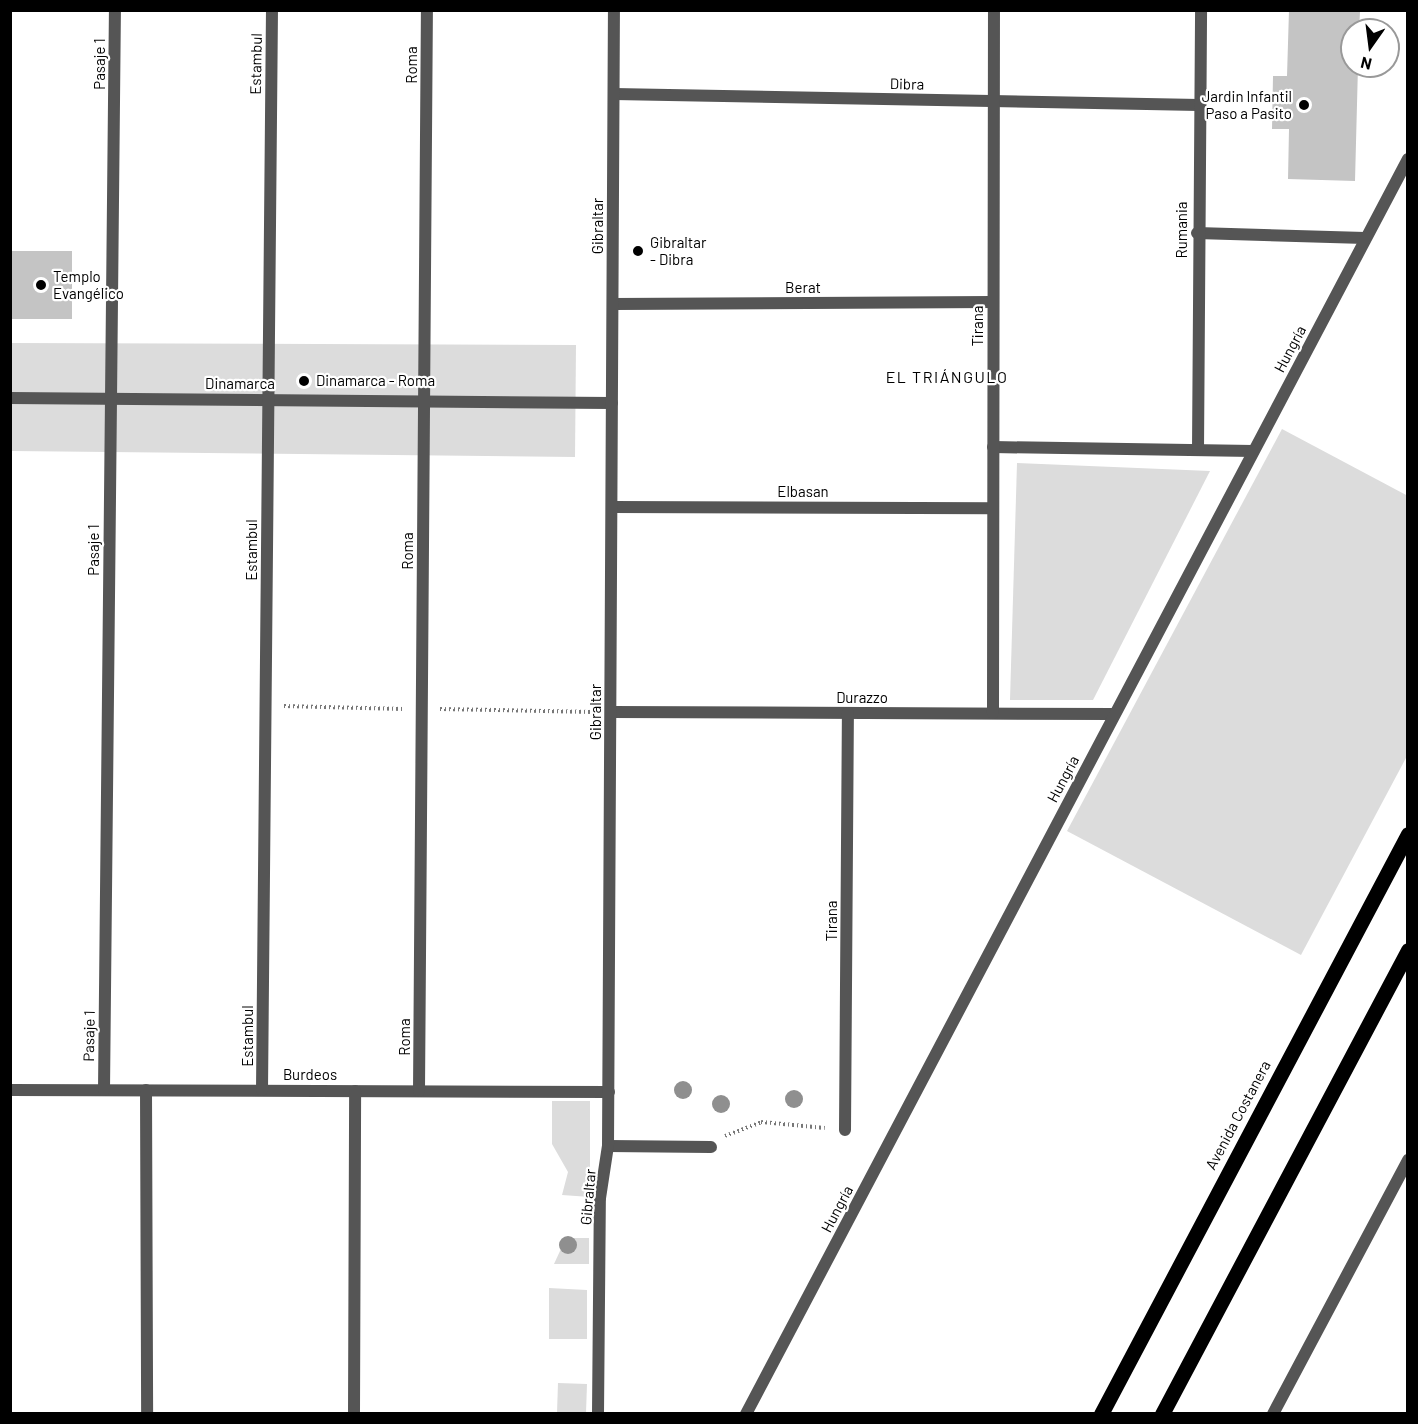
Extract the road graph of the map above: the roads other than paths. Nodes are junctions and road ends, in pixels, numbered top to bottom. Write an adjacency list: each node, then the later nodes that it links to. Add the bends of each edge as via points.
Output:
1 (115, 10): 16 (street, Pasaje 1)
2 (272, 10): 17 (street, Estambul)
3 (427, 10): 18 (street, Roma)
4 (614, 10): 7 (street, Gibraltar)
5 (994, 10): 8 (street, Tirana)
6 (1201, 10): 9 (street, Rumania)
7 (614, 94): 8 (street, Dibra); 14 (street, Gibraltar)
8 (994, 101): 9 (street, Dibra); 13 (street, Tirana)
9 (1199, 105): 11 (street, Rumania)
10 (1407, 159): 12 (street, Hungría)
11 (1197, 233): 12 (street); 21 (street, Rumania)
12 (1365, 238): 22 (street, Hungría)
13 (993, 302): 14 (street, Berat); 20 (street, Tirana)
14 (613, 304): 19 (street, Gibraltar)
15 (10, 398): 16 (street, Dinamarca)
16 (112, 398): 17 (street, Dinamarca); 32 (street, Pasaje 1)
17 (268, 400): 18 (street, Dinamarca); 34 (street, Estambul)
18 (424, 401): 19 (street, Dinamarca); 36 (street, Roma)
19 (612, 403): 23 (street, Gibraltar)
20 (993, 447): 21 (street); 24 (street, Tirana)
21 (1198, 450): 22 (street)
22 (1253, 451): 28 (street, Hungría)
23 (612, 507): 24 (street, Elbasan); 25 (street, Gibraltar)
24 (993, 508): 27 (street, Tirana)
25 (611, 712): 26 (street, Durazzo); 37 (street, Gibraltar)
26 (849, 713): 27 (street, Durazzo); 38 (street, Tirana)
27 (993, 713): 28 (street, Durazzo)
28 (1114, 714): 45 (street, Hungría)
29 (1407, 834): 46 (main road, Avenida Costanera)
30 (1407, 950): 47 (main road)
31 (10, 1090): 32 (street, Burdeos)
32 (104, 1090): 33 (street, Burdeos)
33 (146, 1090): 34 (street, Burdeos); 42 (street)
34 (262, 1090): 35 (street, Burdeos)
35 (355, 1091): 36 (street, Burdeos); 43 (street)
36 (419, 1091): 37 (street, Burdeos)
37 (609, 1092): 39 (street, Gibraltar)
38 (845, 1130)
39 (608, 1146): 40 (street); 44 (street, Gibraltar, via 600,1198)
40 (711, 1147)
41 (1407, 1160): 48 (street)
42 (147, 1413)
43 (354, 1413)
44 (598, 1413)
45 (746, 1413)
46 (1101, 1413)
47 (1162, 1413)
48 (1272, 1413)

